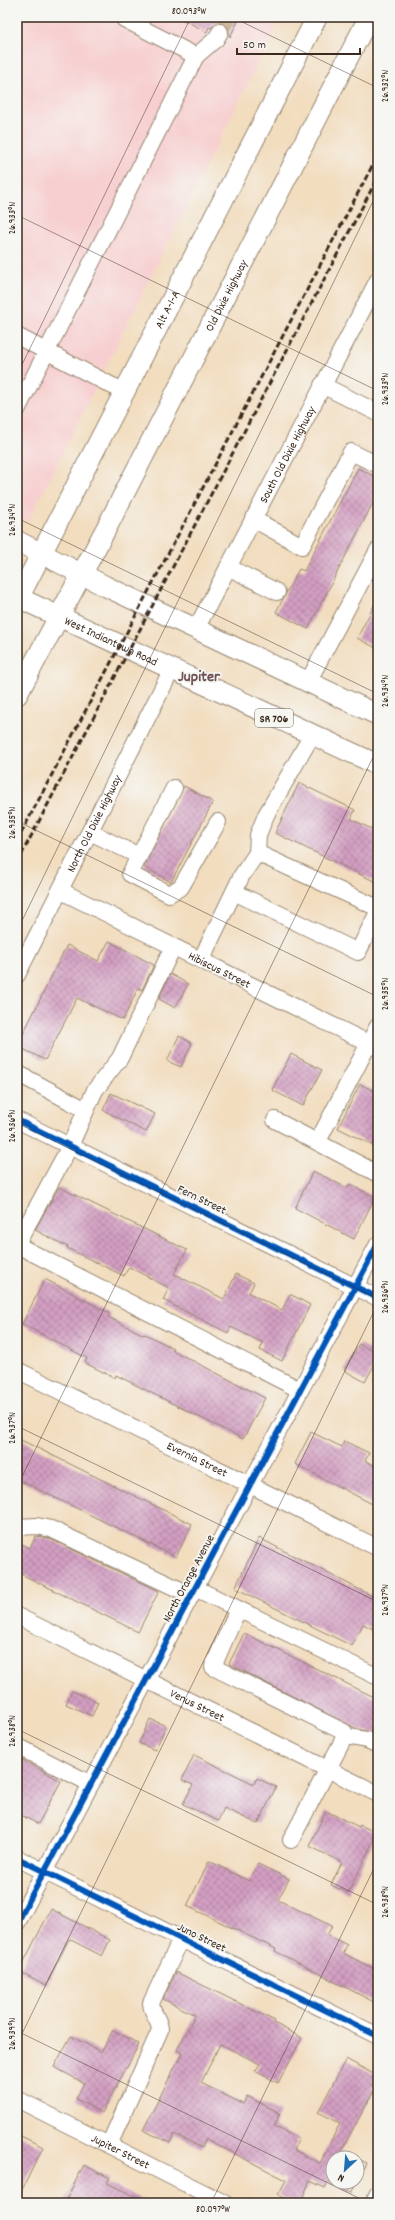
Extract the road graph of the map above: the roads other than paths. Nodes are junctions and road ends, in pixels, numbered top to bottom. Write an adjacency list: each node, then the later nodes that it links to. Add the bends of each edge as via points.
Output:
1 (125, 17): 5 (street, via 124,19)
2 (317, 17): 10 (main road, Alt A-1-A)
3 (369, 17): 20 (main road, Old Dixie Highway)
4 (220, 32): 5 (street, via 216,39)
5 (196, 56): 8 (street)
6 (378, 280): 9 (street, South Old Dixie Highway)
7 (17, 336): 8 (street)
8 (47, 352): 10 (street); 11 (street)
9 (322, 385): 12 (street); 14 (street, South Old Dixie Highway)
10 (124, 392): 17 (main road, Alt A-1-A)
11 (17, 410)
12 (378, 413)
13 (378, 465): 14 (street, via 351,452 302,546)
14 (253, 519): 18 (street, South Old Dixie Highway)
15 (17, 541): 17 (main road)
16 (378, 550): 19 (street)
17 (42, 554): 20 (main road); 22 (main road, Alt A-1-A)
18 (228, 567): 21 (street); 24 (street, South Old Dixie Highway)
19 (373, 571): 26 (street)
20 (82, 574): 23 (main road); 24 (main road)
21 (277, 592)
22 (18, 599): 23 (main road, West Indiantown Road / SR 706)
23 (59, 618): 25 (main road, West Indiantown Road / SR 706); 27 (main road)
24 (196, 629): 26 (main road)
25 (171, 671): 29 (main road, West Indiantown Road / SR 706); 33 (street, North Old Dixie Highway)
26 (308, 682): 28 (main road)
27 (17, 695)
28 (378, 715)
29 (312, 735): 30 (main road, West Indiantown Road / SR 706); 34 (street, via 266,815 258,835)
30 (372, 760)
31 (174, 788): 35 (street)
32 (218, 822): 35 (street, via 181,887 169,894 130,874)
33 (90, 832): 35 (street); 36 (street, North Old Dixie Highway)
34 (257, 853): 37 (street); 38 (street)
35 (139, 856)
36 (61, 891): 40 (street, Hibiscus Street); 42 (street, North Old Dixie Highway)
37 (234, 892): 39 (street, via 358,952); 41 (street)
38 (378, 908)
39 (378, 912)
40 (173, 947): 41 (street, Hibiscus Street); 46 (street, via 120,1058 95,1090)
41 (201, 960): 44 (street, Hibiscus Street)
42 (17, 975)
43 (378, 1026): 44 (street)
44 (374, 1045): 49 (street)
45 (17, 1072): 46 (street)
46 (86, 1110): 50 (street)
47 (17, 1120): 50 (street, Fern Street)
48 (275, 1120): 49 (street)
49 (318, 1141): 51 (street)
50 (70, 1146): 53 (street); 54 (street, Fern Street)
51 (378, 1174)
52 (378, 1244): 54 (street, North Orange Avenue)
53 (17, 1245): 57 (street)
54 (355, 1287): 55 (street, Fern Street); 57 (street, North Orange Avenue)
55 (378, 1298)
56 (17, 1370): 58 (street, Evernia Street)
57 (300, 1390): 58 (street, North Orange Avenue)
58 (250, 1485): 60 (street, Evernia Street); 61 (street, North Orange Avenue)
59 (17, 1527): 61 (street, via 51,1529)
60 (378, 1548)
61 (193, 1592): 62 (street); 65 (street, North Orange Avenue)
62 (238, 1609): 64 (street); 66 (street, via 213,1667 344,1732)
63 (17, 1616): 65 (street, Venus Street)
64 (378, 1677)
65 (146, 1680): 69 (street, Venus Street); 70 (street, North Orange Avenue)
66 (345, 1736): 67 (street); 69 (street)
67 (378, 1745)
68 (17, 1746): 70 (street)
69 (326, 1769): 71 (street, Venus Street); 72 (street)
70 (91, 1784): 74 (street, North Orange Avenue)
71 (378, 1794)
72 (291, 1840)
73 (17, 1858): 74 (street, Juno Street)
74 (44, 1872): 75 (street, North Orange Avenue); 76 (street, Juno Street)
75 (17, 1923)
76 (181, 1939): 77 (street, Juno Street); 79 (street, via 151,2003 152,2013 160,2023 160,2030)
77 (378, 2036)
78 (17, 2099): 79 (street, Jupiter Street)
79 (109, 2145): 81 (street, Jupiter Street)
80 (378, 2193): 82 (street)
81 (224, 2203)
82 (373, 2203)

